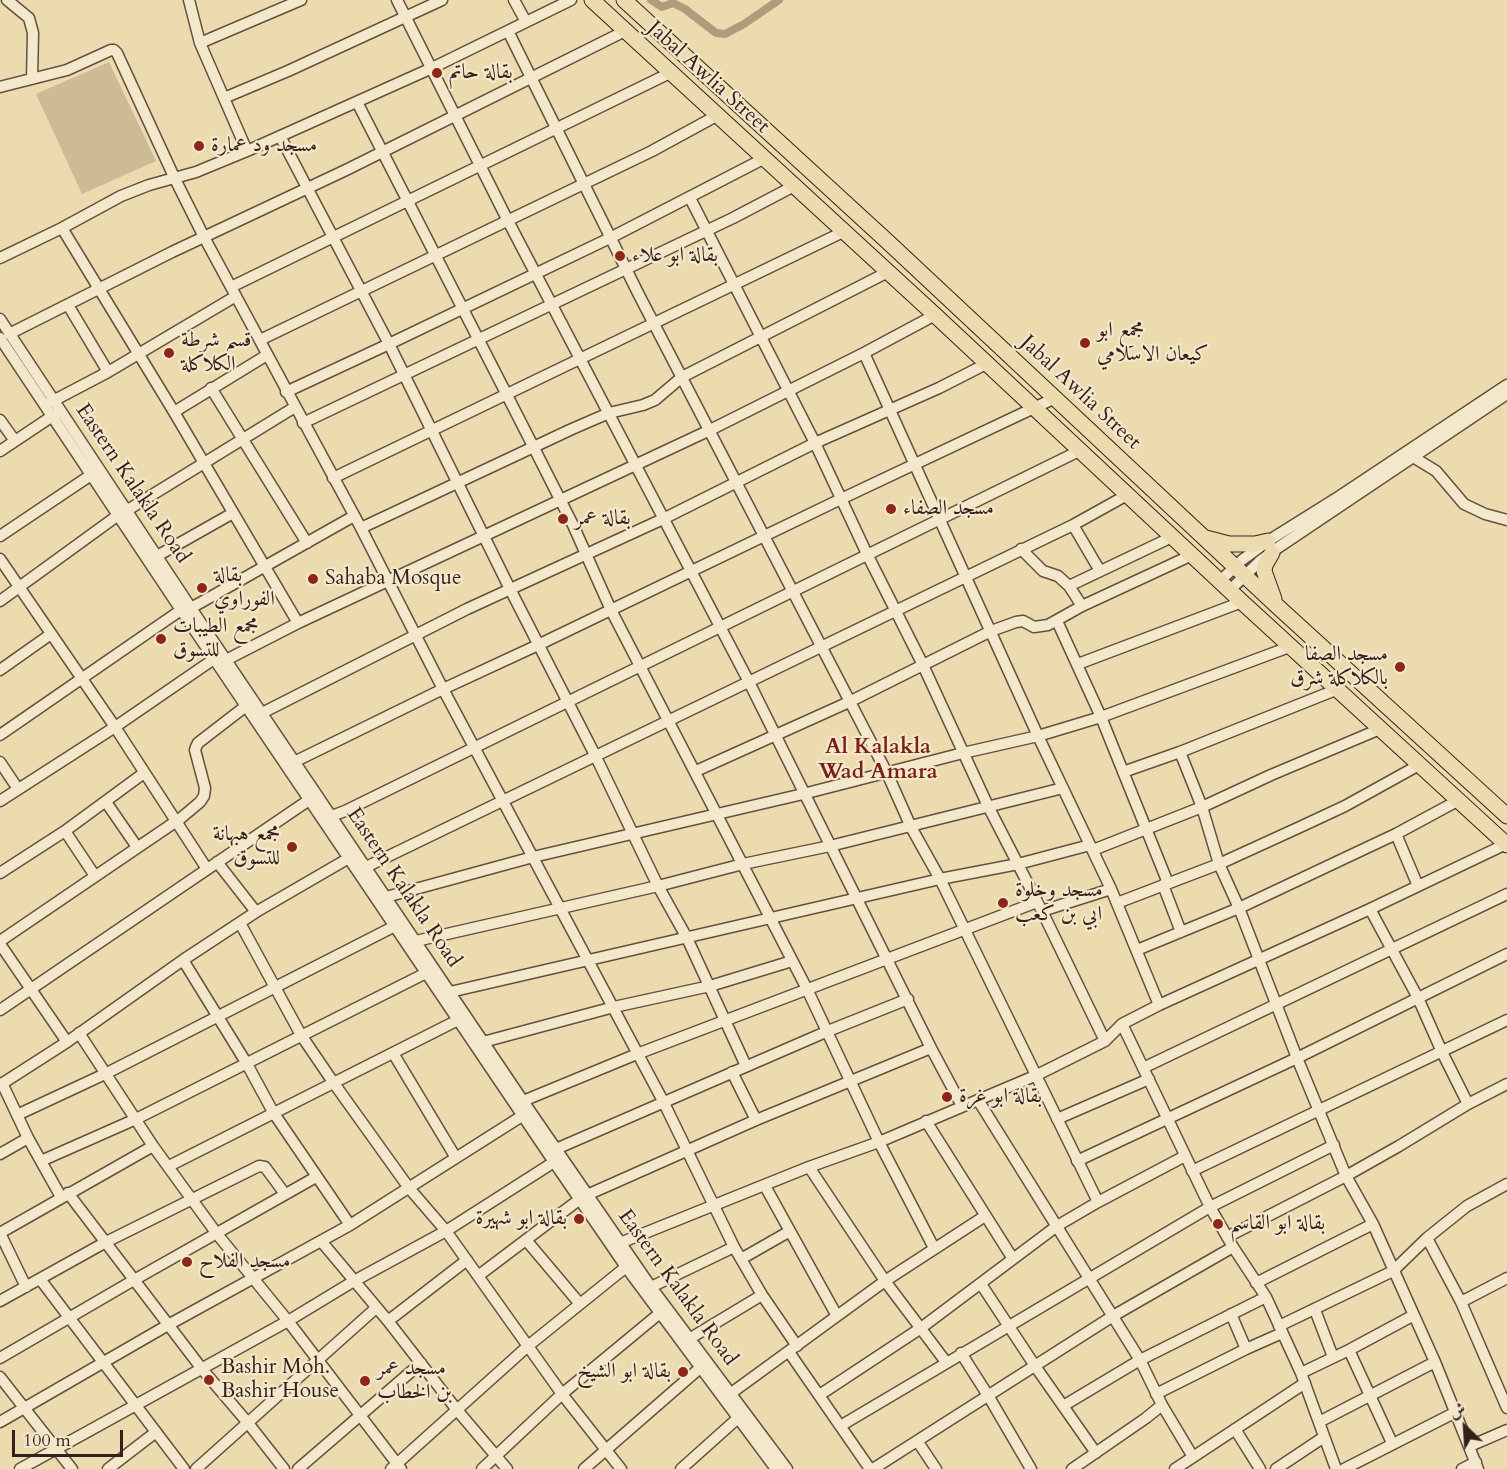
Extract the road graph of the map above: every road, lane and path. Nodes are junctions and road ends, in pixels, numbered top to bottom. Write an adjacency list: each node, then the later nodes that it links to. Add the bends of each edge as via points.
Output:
1 (7, 0): 18 (street, via 29,18 33,33)
2 (189, 0): 14 (street)
3 (301, 0): 14 (street)
4 (397, 0): 10 (street)
5 (442, 0): 10 (street)
6 (514, 0): 11 (street)
7 (571, 0): 11 (street)
8 (592, 0): 13 (highway, Jabal Awlia Street)
9 (624, 0): 45 (highway, Jabal Awlia Street)
10 (405, 17): 15 (street); 20 (street)
11 (526, 22): 12 (street)
12 (508, 31): 15 (street); 17 (street)
13 (625, 31): 16 (highway, Jabal Awlia Street); 17 (street)
14 (200, 43): 20 (street)
15 (432, 68): 21 (street); 22 (street)
16 (672, 72): 23 (highway, Jabal Awlia Street); 24 (street)
17 (531, 78): 22 (street); 24 (street)
18 (32, 79): 19 (street); 30 (street, via 75,67 114,50)
19 (0, 87)
20 (224, 98): 26 (street)
21 (357, 102): 25 (street); 27 (street)
22 (455, 115): 27 (street); 29 (street)
23 (718, 115): 28 (highway, Jabal Awlia Street); 31 (street)
24 (555, 128): 29 (street); 31 (street)
25 (279, 136): 26 (street); 33 (street)
26 (247, 151): 30 (street)
27 (381, 152): 33 (street); 35 (street)
28 (765, 158): 32 (highway, Jabal Awlia Street); 34 (street)
29 (480, 164): 35 (street); 36 (street)
30 (175, 179): 37 (street, via 122,196); 40 (street)
31 (583, 183): 36 (street); 42 (street)
32 (794, 186): 38 (street); 39 (highway, Jabal Awlia Street)
33 (307, 189): 40 (street); 41 (street)
34 (690, 198): 38 (street); 42 (street)
35 (407, 201): 41 (street); 43 (street)
36 (507, 219): 43 (street); 47 (street)
37 (62, 228): 44 (street); 50 (street)
38 (707, 230): 46 (street); 49 (street)
39 (843, 232): 48 (highway, Jabal Awlia Street); 49 (street)
40 (204, 237): 50 (street); 52 (street)
41 (332, 238): 51 (street); 52 (street)
42 (610, 238): 46 (street); 47 (street)
43 (435, 254): 51 (street); 55 (street)
44 (0, 258)
45 (915, 266): 48 (highway); 78 (highway, Jabal Awlia Street)
46 (626, 269): 53 (street); 58 (street)
47 (536, 273): 53 (street); 55 (street)
48 (893, 277): 56 (highway, Jabal Awlia Street); 60 (street)
49 (734, 285): 58 (street); 60 (street)
50 (99, 290): 54 (street); 65 (street)
51 (360, 290): 61 (street); 63 (street)
52 (233, 291): 61 (street); 65 (street)
53 (553, 304): 62 (street); 67 (street)
54 (68, 305): 59 (street); 69 (street)
55 (463, 308): 62 (street); 63 (street)
56 (934, 315): 64 (street); 68 (highway, Jabal Awlia Street)
57 (0, 319): 59 (street, Eastern Kalakla Road)
58 (654, 323): 67 (street); 71 (street)
59 (5, 336): 79 (street, Eastern Kalakla Road)
60 (760, 337): 71 (street); 74 (street)
61 (260, 340): 66 (street)
62 (479, 340): 70 (street); 76 (street)
63 (389, 344): 70 (street); 75 (street)
64 (864, 353): 74 (street); 82 (street)
65 (139, 354): 69 (street); 83 (street)
66 (267, 355): 73 (street); 75 (street)
67 (581, 358): 76 (street); 84 (street)
68 (986, 364): 81 (highway, Jabal Awlia Street); 82 (street)
69 (108, 372): 79 (street)
70 (405, 376): 87 (street); 88 (street)
71 (682, 377): 84 (street, via 655,400); 89 (street)
72 (1507, 385): 106 (street)
73 (211, 388): 83 (street); 90 (street)
74 (788, 390): 89 (street); 92 (street)
75 (286, 392): 80 (street)
76 (506, 393): 88 (street); 93 (street)
77 (1507, 394): 96 (street)
78 (1054, 398): 81 (street); 120 (highway, Jabal Awlia Street)
79 (49, 403): 85 (street, Eastern Kalakla Road)
80 (295, 407): 87 (street); 90 (street)
81 (1034, 408): 95 (highway, Jabal Awlia Street); 99 (street)
82 (891, 410): 92 (street); 99 (street)
83 (174, 412): 97 (street)
84 (609, 413): 93 (street); 98 (street)
85 (56, 414): 91 (street); 100 (street, Eastern Kalakla Road); 108 (street, Eastern Kalakla Road)
86 (0, 420): 91 (street)
87 (303, 423): 101 (street)
88 (431, 429): 101 (street); 102 (street)
89 (710, 430): 98 (street); 103 (street)
90 (242, 440): 97 (street); 121 (street)
91 (15, 441): 94 (street)
92 (815, 443): 103 (street); 105 (street)
93 (533, 446): 102 (street); 107 (street)
94 (0, 451)
95 (1079, 451): 104 (highway, Jabal Awlia Street); 112 (street)
96 (1413, 457): 106 (street); 113 (street, via 1436,471 1464,504)
97 (204, 464): 108 (street); 109 (street)
98 (637, 465): 107 (street); 111 (street)
99 (914, 465): 105 (street); 112 (street)
100 (91, 476): 108 (street, Eastern Kalakla Road); 116 (street)
101 (333, 478): 110 (street)
102 (457, 483): 115 (street); 117 (street)
103 (735, 483): 111 (street); 119 (street)
104 (1126, 495): 114 (street); 118 (highway, Jabal Awlia Street)
105 (841, 499): 119 (street); 125 (street)
106 (1342, 499): 122 (street)
107 (561, 501): 117 (street); 124 (street)
108 (122, 513): 127 (street, Eastern Kalakla Road); 137 (street); 144 (street, Eastern Kalakla Road)
109 (233, 513): 127 (street); 129 (street)
110 (354, 516): 115 (street); 121 (street)
111 (663, 519): 124 (street); 132 (street)
112 (938, 519): 125 (street); 133 (street)
113 (1507, 520)
114 (1073, 525): 123 (street); 130 (street)
115 (361, 528): 134 (street)
116 (0, 536)
117 (484, 536): 134 (street); 138 (street)
118 (1172, 537): 126 (highway, Jabal Awlia Street); 130 (street)
119 (763, 538): 132 (street); 139 (street)
120 (1204, 538): 122 (highway); 131 (highway, Jabal Awlia Street)
121 (307, 543): 129 (street)
122 (1270, 547): 131 (street); 142 (highway, via 1264,571)
123 (1021, 549): 133 (street); 136 (street, via 1042,571 1058,576)
124 (586, 554): 138 (street); 145 (street)
125 (867, 554): 139 (street); 146 (street)
126 (1192, 555): 135 (highway, Jabal Awlia Street); 143 (street)
127 (157, 556): 144 (street, Eastern Kalakla Road)
128 (0, 559): 137 (street)
129 (265, 567): 144 (street); 148 (street)
130 (1100, 571): 136 (street)
131 (1240, 571): 135 (street); 142 (highway, Jabal Awlia Street)
132 (691, 572): 145 (street); 149 (street)
133 (966, 576): 146 (street); 150 (street)
134 (389, 581): 148 (street); 152 (street)
135 (1225, 585): 141 (highway, Jabal Awlia Street)
136 (1069, 586): 143 (street)
137 (20, 588): 140 (street); 151 (street)
138 (510, 589): 152 (street); 153 (street)
139 (792, 592): 149 (street); 155 (street)
140 (0, 601)
141 (1242, 602): 154 (highway); 159 (street)
142 (1276, 605): 199 (highway, Jabal Awlia Street)
143 (1082, 606): 147 (street)
144 (186, 609): 156 (street, Eastern Kalakla Road); 157 (street, Eastern Kalakla Road); 162 (street)
145 (611, 610): 153 (street); 160 (street)
146 (896, 611): 155 (street); 158 (street)
147 (1057, 621): 150 (street, via 1039,627 1016,622); 159 (street)
148 (298, 623): 157 (street)
149 (720, 628): 160 (street); 163 (street)
150 (991, 631): 158 (street); 176 (street)
151 (51, 634): 161 (street); 162 (street)
152 (416, 635): 164 (street); 169 (street)
153 (538, 645): 164 (street); 166 (street)
154 (1292, 646): 165 (highway); 170 (street)
155 (820, 647): 163 (street); 167 (street)
156 (214, 659): 168 (street, Eastern Kalakla Road); 172 (street)
157 (226, 660): 169 (street, Eastern Kalakla Road)
158 (922, 663): 167 (street); 179 (street)
159 (1078, 664): 170 (street)
160 (641, 665): 166 (street); 171 (street)
161 (0, 670)
162 (81, 678): 172 (street); 174 (street)
163 (749, 682): 171 (street); 175 (street)
164 (442, 689): 177 (street); 182 (street)
165 (1338, 690): 173 (highway); 178 (street)
166 (568, 701): 177 (street); 180 (street)
167 (849, 702): 175 (street); 187 (street)
168 (246, 706): 191 (street, Eastern Kalakla Road); 201 (street, via 198,743 195,750 204,796)
169 (262, 713): 182 (street, Eastern Kalakla Road)
170 (1101, 717): 176 (street); 185 (street)
171 (670, 721): 180 (street); 184 (street)
172 (115, 727): 186 (street); 189 (street)
173 (1380, 729): 183 (highway); 197 (street)
174 (0, 735)
175 (775, 735): 184 (street); 190 (street)
176 (1038, 736): 179 (street); 188 (street)
177 (475, 747): 195 (street); 200 (street)
178 (1180, 752): 185 (street); 197 (street)
179 (963, 753): 187 (street); 196 (street)
180 (596, 757): 195 (street); 205 (street)
181 (0, 762): 189 (street)
182 (294, 762): 200 (street, Eastern Kalakla Road)
183 (1419, 765): 192 (highway); 216 (street, via 1345,806)
184 (696, 771): 198 (street)
185 (1123, 772): 203 (street)
186 (144, 773): 194 (street); 201 (street)
187 (886, 773): 190 (street); 202 (street)
188 (1063, 788): 196 (street); 210 (street)
189 (18, 789): 193 (street)
190 (803, 794): 198 (street); 208 (street)
191 (309, 800): 200 (street, Eastern Kalakla Road); 213 (street)
192 (1459, 800): 206 (street); 207 (highway)
193 (0, 801)
194 (106, 802): 204 (street); 209 (street)
195 (503, 802): 211 (street); 217 (street)
196 (988, 806): 202 (street); 215 (street)
197 (1202, 807): 203 (street); 216 (street)
198 (717, 813): 205 (street); 214 (street)
199 (1507, 816)
200 (327, 818): 212 (street, Eastern Kalakla Road); 217 (street, Eastern Kalakla Road)
201 (175, 821): 209 (street); 218 (street)
202 (911, 826): 208 (street); 221 (street)
203 (1146, 830): 210 (street); 222 (street)
204 (65, 831): 219 (street); 220 (street)
205 (633, 834): 211 (street); 223 (street)
206 (1396, 834): 224 (street); 231 (street)
207 (1506, 844): 224 (street)
208 (830, 846): 214 (street); 228 (street)
209 (137, 847): 220 (street)
210 (1091, 848): 215 (street); 225 (street)
211 (533, 857): 227 (street); 232 (street)
212 (349, 858): 234 (street); 237 (street, Eastern Kalakla Road)
213 (217, 862): 218 (street); 234 (street)
214 (743, 864): 223 (street); 235 (street)
215 (1018, 864): 221 (street); 230 (street)
216 (1219, 864): 222 (street); 231 (street)
217 (366, 867): 227 (street, Eastern Kalakla Road)
218 (207, 869): 254 (street)
219 (0, 873)
220 (95, 876): 242 (street)
221 (940, 879): 228 (street); 238 (street)
222 (1166, 884): 229 (street); 239 (street)
223 (657, 886): 232 (street); 240 (street)
224 (1418, 886): 233 (street)
225 (1111, 889): 229 (street); 230 (street)
226 (1507, 894): 243 (street)
227 (386, 897): 241 (street, Eastern Kalakla Road)
228 (857, 899): 235 (street); 246 (street)
229 (1117, 903): 244 (street)
230 (1039, 907): 238 (street); 271 (street)
231 (1239, 908): 239 (street); 247 (street)
232 (559, 909): 241 (street); 249 (street)
233 (1370, 909): 243 (street); 247 (street)
234 (256, 912): 236 (street)
235 (770, 918): 240 (street); 250 (street)
236 (240, 923): 248 (street); 252 (street)
237 (395, 926): 251 (street, Eastern Kalakla Road); 252 (street)
238 (965, 929): 246 (street); 284 (street)
239 (1181, 932): 244 (street)
240 (687, 938): 249 (street); 253 (street)
241 (416, 941): 256 (street, Eastern Kalakla Road)
242 (0, 942): 254 (street)
243 (1392, 948): 257 (street); 260 (street)
244 (1137, 950): 259 (street)
245 (1507, 954): 257 (street)
246 (887, 958): 255 (street); 258 (street)
247 (1258, 959): 259 (street); 260 (street)
248 (183, 960): 263 (street); 269 (street)
249 (587, 960): 256 (street); 261 (street)
250 (792, 961): 253 (street); 255 (street)
251 (426, 973): 264 (street, Eastern Kalakla Road); 270 (street)
252 (276, 986): 263 (street); 270 (street)
253 (710, 986): 261 (street); 266 (street)
254 (31, 989): 262 (street); 272 (street)
255 (807, 989): 266 (street); 268 (street)
256 (450, 992): 273 (street, Eastern Kalakla Road)
257 (1418, 998): 275 (street); 278 (street)
258 (908, 999): 268 (street); 274 (street)
259 (1159, 1005): 267 (street)
260 (1277, 1006): 278 (street); 281 (street)
261 (614, 1007): 273 (street); 277 (street)
262 (0, 1010)
263 (219, 1017): 279 (street); 283 (street)
264 (458, 1020): 276 (street); 298 (street, Eastern Kalakla Road)
265 (1507, 1020): 275 (street)
266 (726, 1021): 277 (street); 280 (street)
267 (1122, 1024): 271 (street); 281 (street)
268 (828, 1031): 280 (street); 286 (street)
269 (79, 1033): 272 (street); 283 (street)
270 (301, 1035): 279 (street); 287 (street)
271 (1105, 1041): 284 (street)
272 (67, 1042): 288 (street)
273 (483, 1042): 291 (street, Eastern Kalakla Road)
274 (931, 1048): 286 (street); 294 (street)
275 (1442, 1052): 293 (street); 295 (street)
276 (393, 1053): 287 (street); 312 (street)
277 (637, 1054): 291 (street); 292 (street)
278 (1297, 1058): 295 (street); 299 (street)
279 (247, 1064): 296 (street); 300 (street)
280 (746, 1066): 282 (street)
281 (1143, 1068): 285 (street)
282 (732, 1072): 292 (street); 302 (street)
283 (107, 1073): 297 (street); 300 (street)
284 (1037, 1075): 290 (street); 301 (street)
285 (1149, 1079): 299 (street); 301 (street)
286 (851, 1080): 302 (street); 305 (street)
287 (333, 1083): 296 (street); 323 (street)
288 (1, 1084): 297 (street)
289 (1507, 1084): 293 (street)
290 (978, 1100): 294 (street); 334 (street)
291 (523, 1101): 308 (street, Eastern Kalakla Road)
292 (663, 1101): 308 (street); 309 (street)
293 (1468, 1104): 319 (street)
294 (962, 1106): 303 (street)
295 (1319, 1109): 306 (street); 318 (street)
296 (273, 1113): 316 (street); 320 (street)
297 (17, 1115): 304 (street)
298 (522, 1116): 312 (street); 315 (street, Eastern Kalakla Road)
299 (1168, 1118): 311 (street); 314 (street)
300 (136, 1119): 307 (street); 313 (street)
301 (1057, 1119): 314 (street)
302 (756, 1120): 309 (street)
303 (926, 1121): 305 (street); 331 (street)
304 (28, 1138): 310 (street); 313 (street)
305 (879, 1142): 317 (street); 347 (street)
306 (1334, 1144): 319 (street); 330 (street)
307 (153, 1146): 316 (street); 325 (street)
308 (556, 1149): 326 (street, Eastern Kalakla Road)
309 (687, 1151): 326 (street); 329 (street)
310 (0, 1154)
311 (1185, 1156): 318 (street); 328 (street)
312 (456, 1158): 323 (street)
313 (41, 1161): 325 (street)
314 (1077, 1161): 328 (street)
315 (554, 1162): 326 (street, Eastern Kalakla Road); 335 (street)
316 (169, 1166): 327 (street)
317 (809, 1167): 322 (street); 360 (street)
318 (1192, 1171): 330 (street)
319 (1346, 1176): 332 (street); 339 (street)
320 (316, 1177): 324 (street); 333 (street)
321 (1507, 1184): 340 (street, via 1467,1206)
322 (765, 1186): 329 (street); 336 (street)
323 (409, 1188): 333 (street); 335 (street)
324 (285, 1194): 327 (street, via 262,1165); 338 (street)
325 (64, 1195): 337 (street); 343 (street)
326 (584, 1197): 341 (street); 344 (street, Eastern Kalakla Road); 351 (street, Eastern Kalakla Road)
327 (192, 1198): 338 (street); 343 (street)
328 (1098, 1202): 334 (street)
329 (716, 1206): 344 (street); 345 (street)
330 (1210, 1207): 339 (street); 354 (street)
331 (985, 1216): 347 (street); 349 (street)
332 (1373, 1224): 352 (street); 361 (street)
333 (350, 1225): 342 (street)
334 (1057, 1226): 349 (street); 354 (street)
335 (446, 1231): 350 (street); 359 (street)
336 (790, 1231): 348 (street); 375 (street)
337 (0, 1233): 363 (street)
338 (217, 1234): 357 (street); 358 (street)
339 (1227, 1237): 346 (street)
340 (1427, 1238): 352 (street); 368 (street)
341 (526, 1240): 353 (street); 369 (street)
342 (321, 1241): 357 (street); 359 (street)
343 (106, 1242): 356 (street); 358 (street)
344 (620, 1243): 364 (street, Eastern Kalakla Road)
345 (734, 1247): 348 (street); 364 (street)
346 (1233, 1247): 361 (street); 376 (street)
347 (934, 1248): 360 (street)
348 (741, 1258): 365 (street)
349 (1013, 1259): 362 (street)
350 (467, 1260): 353 (street); 378 (street)
351 (627, 1267): 369 (street); 372 (street, Eastern Kalakla Road)
352 (1393, 1271): 371 (street); 374 (street)
353 (478, 1276): 385 (street)
354 (1090, 1278): 376 (street); 381 (street)
355 (1507, 1278): 368 (street)
356 (40, 1279): 363 (street); 377 (street)
357 (254, 1279): 379 (street); 380 (street)
358 (134, 1280): 377 (street); 380 (street)
359 (354, 1281): 370 (street); 379 (street)
360 (885, 1281): 375 (street); 382 (street)
361 (1256, 1283): 366 (street)
362 (981, 1284): 381 (street); 382 (street)
363 (26, 1287): 367 (street)
364 (651, 1287): 384 (street, Eastern Kalakla Road)
365 (762, 1294): 384 (street); 387 (street)
366 (1266, 1297): 373 (street); 383 (street)
367 (0, 1301)
368 (1461, 1302): 409 (street)
369 (580, 1304): 385 (street)
370 (376, 1308): 378 (street); 393 (street)
371 (1315, 1310): 383 (street); 391 (street)
372 (660, 1313): 399 (street, Eastern Kalakla Road); 403 (street)
373 (1231, 1314): 386 (street); 392 (street)
374 (1413, 1315): 388 (street); 395 (street)
375 (837, 1316): 387 (street)
376 (1113, 1316): 392 (street); 398 (street)
377 (69, 1318): 390 (street); 396 (street)
378 (388, 1321): 397 (street)
379 (288, 1322): 393 (street); 400 (street)
380 (168, 1325): 396 (street); 400 (street)
381 (1008, 1325): 389 (street); 398 (street)
382 (921, 1328): 394 (street); 405 (street)
383 (1281, 1329): 386 (street); 402 (street)
384 (689, 1339): 404 (street, Eastern Kalakla Road)
385 (528, 1346): 403 (street); 414 (street)
386 (1246, 1348): 406 (street)
387 (793, 1349): 404 (street); 405 (street)
388 (1349, 1350): 391 (street); 407 (street)
389 (961, 1353): 394 (street); 408 (street)
390 (0, 1358)
391 (1334, 1358): 402 (street)
392 (1140, 1360): 406 (street); 412 (street)
393 (318, 1361): 416 (street); 420 (street)
394 (946, 1362): 421 (street)
395 (1435, 1362): 407 (street); 415 (street)
396 (104, 1363): 410 (street); 413 (street)
397 (421, 1363): 414 (street); 416 (street)
398 (1035, 1366): 408 (street); 412 (street)
399 (700, 1368): 417 (street, Eastern Kalakla Road); 430 (street)
400 (202, 1369): 410 (street); 420 (street)
401 (0, 1377): 413 (street)
402 (1303, 1378): 419 (street); 422 (street)
403 (562, 1394): 430 (street); 432 (street)
404 (730, 1394): 449 (street, Eastern Kalakla Road)
405 (820, 1394): 421 (street)
406 (1156, 1394): 411 (street)
407 (1370, 1396): 419 (street); 427 (street)
408 (989, 1397): 426 (street); 452 (street)
409 (1506, 1403)
410 (136, 1404): 424 (street); 429 (street)
411 (1162, 1405): 431 (street); 433 (street)
412 (1063, 1406): 431 (street)
413 (24, 1408): 418 (street); 429 (street)
414 (457, 1410): 432 (street); 435 (street)
415 (1456, 1412): 427 (street); 428 (street)
416 (360, 1416): 435 (street); 442 (street)
417 (738, 1418): 447 (street); 448 (street, Eastern Kalakla Road)
418 (0, 1422)
419 (1318, 1422): 425 (street)
420 (248, 1423): 440 (street); 441 (street)
421 (842, 1425): 450 (street)
422 (1235, 1429): 433 (street); 455 (street)
423 (1507, 1430): 428 (street)
424 (156, 1432): 438 (street); 439 (street)
425 (1324, 1437): 456 (street); 457 (street)
426 (918, 1442): 450 (street); 451 (street)
427 (1392, 1443): 458 (street)
428 (1470, 1446): 434 (street)
429 (55, 1449): 436 (street); 437 (street)
430 (606, 1450): 445 (street); 446 (street)
431 (1096, 1453): 453 (street)
432 (497, 1456): 443 (street); 444 (street)
433 (1193, 1457): 454 (street)
434 (1477, 1465): 459 (street)
435 (396, 1467)
436 (20, 1469)
437 (72, 1469)
438 (108, 1469)
439 (184, 1469)
440 (196, 1469)
441 (284, 1469)
442 (298, 1469)
443 (482, 1469)
444 (507, 1469)
445 (584, 1469)
446 (621, 1469)
447 (681, 1469)
448 (776, 1469)
449 (787, 1469)
450 (872, 1469)
451 (936, 1469)
452 (1031, 1469)
453 (1072, 1469)
454 (1175, 1469)
455 (1260, 1469)
456 (1276, 1469)
457 (1336, 1469)
458 (1344, 1469)
459 (1462, 1469)

